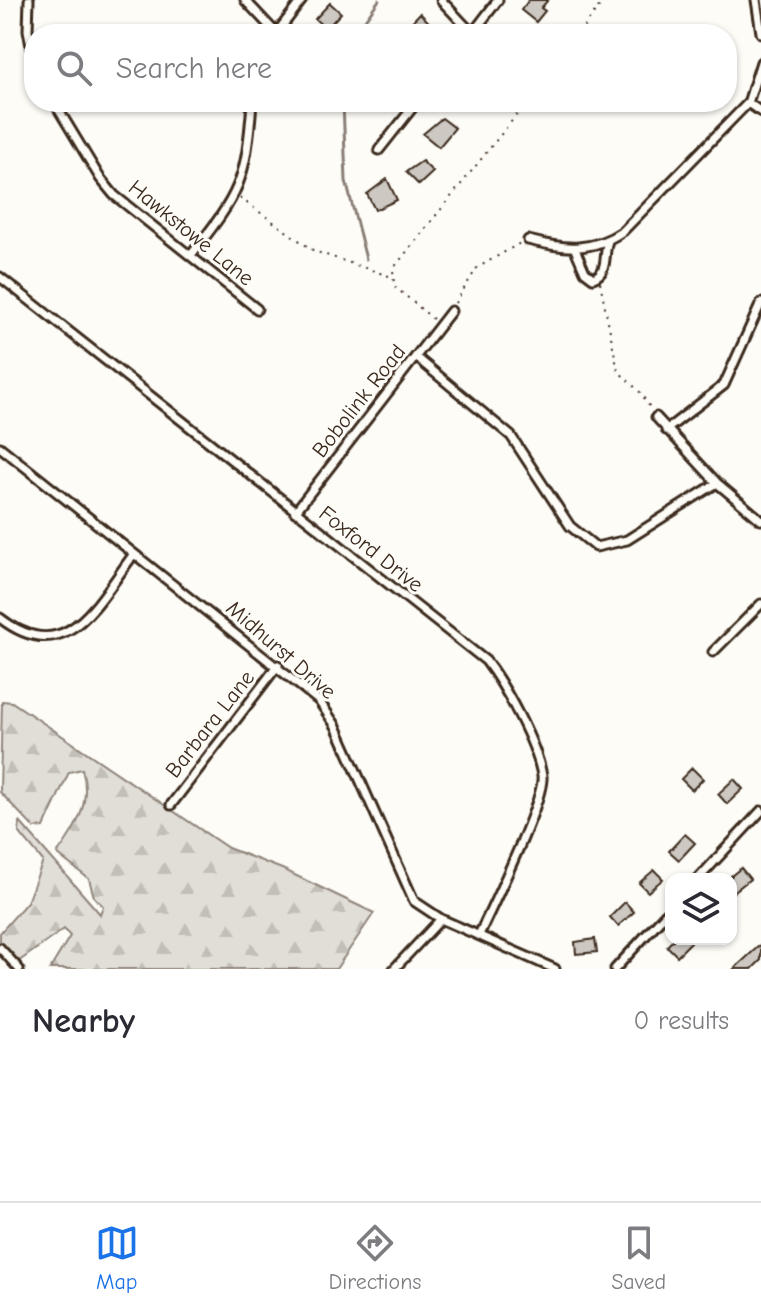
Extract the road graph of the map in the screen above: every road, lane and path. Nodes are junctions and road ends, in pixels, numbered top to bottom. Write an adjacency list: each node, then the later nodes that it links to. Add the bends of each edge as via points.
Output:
1 (29, 0): 8 (street)
2 (245, 0): 9 (street)
3 (302, 0): 10 (street)
4 (441, 0): 11 (street)
5 (498, 0): 12 (street)
6 (604, 0): 13 (path)
7 (756, 0): 14 (street)
8 (28, 24)
9 (267, 24)
10 (284, 24)
11 (463, 24)
12 (480, 24)
13 (586, 24)
14 (761, 33)
15 (761, 62): 16 (street)
16 (748, 103): 21 (street); 25 (street)
17 (60, 112): 27 (street, Hawkstowe Lane, via 114,195)
18 (251, 112): 23 (street, via 245,169)
19 (409, 112): 22 (street)
20 (519, 112): 29 (path, via 393,269)
21 (761, 112)
22 (379, 150)
23 (235, 195): 27 (street); 29 (path, via 314,251)
24 (528, 240): 26 (street); 33 (path, via 471,274)
25 (608, 241): 26 (street); 30 (street)
26 (575, 249): 30 (street, via 585,272)
27 (191, 255): 32 (street, Hawkstowe Lane)
28 (0, 277): 40 (street, Foxford Drive)
29 (392, 277): 34 (path, via 394,286)
30 (599, 277): 36 (path, via 618,371)
31 (761, 303): 37 (street, via 724,385)
32 (257, 309)
33 (451, 311): 34 (street, Bobolink Road)
34 (441, 325): 35 (street, Bobolink Road)
35 (416, 357): 39 (street, via 511,436 570,526 596,547 627,540); 40 (street, Bobolink Road)
36 (656, 417): 37 (street)
37 (666, 430): 39 (street)
38 (0, 447): 42 (street, Midhurst Drive)
39 (717, 483): 41 (street)
40 (295, 512): 52 (street, Foxford Drive, via 486,661 509,690 542,777 528,827)
41 (761, 520)
42 (134, 554): 44 (street, via 77,628 45,639 17,631); 46 (street, Midhurst Drive)
43 (761, 604): 45 (street)
44 (0, 618)
45 (713, 652)
46 (278, 665): 47 (street, Barbara Lane); 51 (street, Midhurst Drive, via 319,701 336,726 399,874 414,901)
47 (171, 805)
48 (761, 811): 49 (street)
49 (704, 873)
50 (665, 915): 57 (street)
51 (441, 919): 52 (street, Midhurst Drive); 55 (street)
52 (479, 935): 56 (street, Midhurst Drive)
53 (0, 948): 54 (street)
54 (19, 969)
55 (394, 969)
56 (555, 969)
57 (615, 969)

